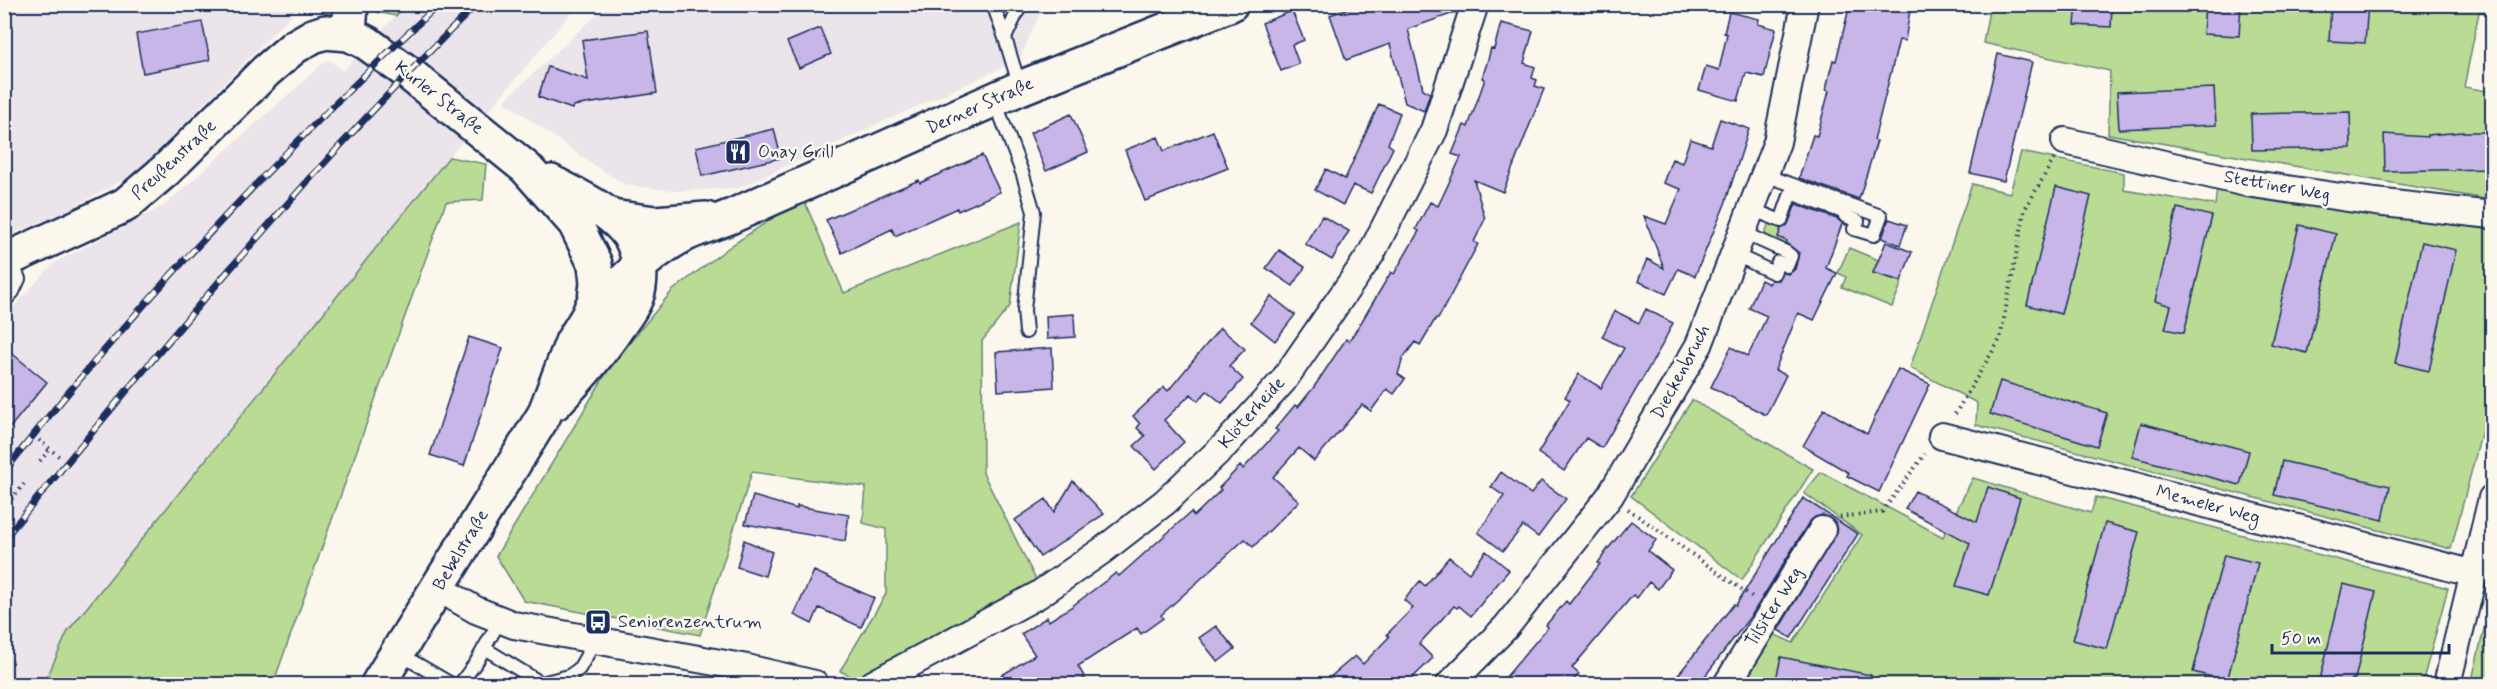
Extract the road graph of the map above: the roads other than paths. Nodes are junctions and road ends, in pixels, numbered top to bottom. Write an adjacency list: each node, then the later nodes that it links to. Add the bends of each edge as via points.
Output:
1 (993, 4): 7 (lane)
2 (1020, 4): 7 (lane)
3 (1231, 4): 8 (main road, Derner Straße)
4 (1475, 4): 37 (street, Klöterheide, via 1434,130 1371,254 1283,381 1226,444 1165,502 1103,550 1038,595)
5 (1805, 4): 11 (street, Dieckenbruch, via 1777,142)
6 (338, 19): 10 (main road, Kurler Straße); 17 (main road, Preußenstraße, via 294,47 266,71 125,206)
7 (1005, 38): 8 (lane)
8 (1007, 94): 13 (main road, Derner Straße); 21 (lane, via 1034,212 1024,310)
9 (2065, 141): 12 (street, Stettiner Weg, via 2246,183)
10 (526, 168): 14 (main road, Kurler Straße); 15 (main road, Kurler Straße)
11 (1765, 175): 16 (street, Dieckenbruch); 16 (lane, via 1881,216 1874,235 1854,229 1858,221 1845,216 1846,213 1791,193 1781,221)
12 (2493, 215)
13 (732, 216): 14 (main road, Derner Straße, via 655,223); 18 (main road, Derner Straße, via 687,234 663,249)
14 (612, 218): 18 (main road, Kurler Straße, via 633,241)
15 (575, 223): 18 (main road); 20 (main road, Kurler Straße, via 595,264 595,299)
16 (1743, 231): 38 (street, Dieckenbruch, via 1700,345 1610,496 1506,627)
17 (8, 259): 19 (lane, via 19,279)
18 (647, 279): 20 (main road); 22 (main road, Bebelstraße, via 597,359)
19 (4, 302)
20 (588, 316): 22 (main road, Bebelstraße, via 572,342)
21 (1026, 332)
22 (544, 416): 27 (main road, Bebelstraße)
23 (1942, 436): 26 (street, Memeler Weg)
24 (2493, 498): 26 (street)
25 (1822, 530): 39 (street, Tilsiter Weg)
26 (2475, 574): 40 (street)
27 (438, 588): 28 (street); 31 (main road, Bebelstraße)
28 (500, 620): 29 (street); 30 (lane)
29 (595, 641): 32 (lane, via 579,669 569,676); 36 (street)
30 (484, 648): 32 (lane); 35 (lane)
31 (398, 653): 33 (main road, Bebelstraße); 34 (lane)
32 (539, 683)
33 (378, 684)
34 (450, 684)
35 (460, 684)
36 (815, 684)
37 (873, 684)
38 (1449, 684)
39 (1727, 684)
40 (2447, 684)

